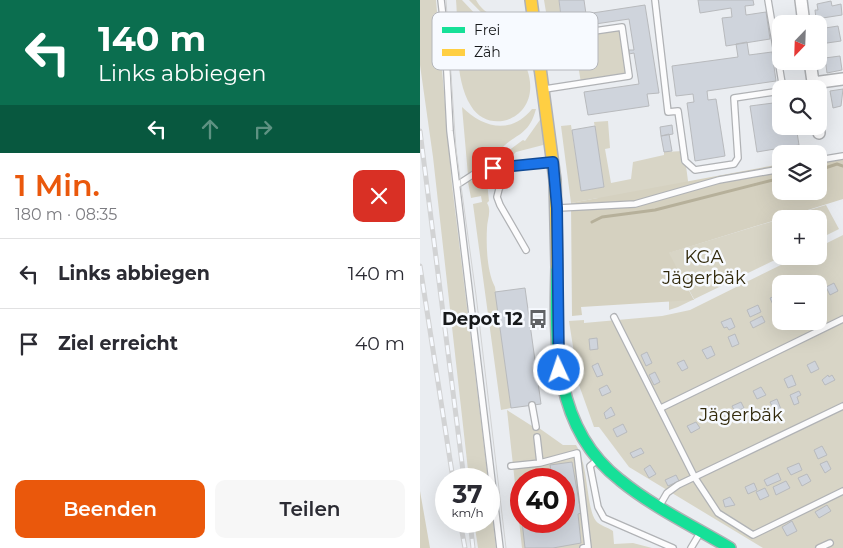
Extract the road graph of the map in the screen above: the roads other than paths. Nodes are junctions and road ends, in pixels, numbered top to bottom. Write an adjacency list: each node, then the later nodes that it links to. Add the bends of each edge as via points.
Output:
1 (655, 0): 12 (lane, via 668,112 678,111 685,162 695,170 734,164 739,149 734,98)
2 (768, 0): 9 (lane)
3 (801, 0): 4 (street)
4 (803, 15)
5 (598, 31): 11 (lane, via 622,27 629,76)
6 (447, 70): 18 (lane)
7 (542, 70): 11 (street)
8 (843, 78): 10 (street)
9 (780, 80)
10 (827, 82)
11 (545, 89): 15 (street)
12 (772, 92)
13 (843, 156): 14 (lane)
14 (827, 159)
15 (553, 162): 16 (lane); 19 (street)
16 (508, 167): 18 (lane, via 477,172); 20 (lane, via 498,197)
17 (772, 171): 19 (lane, via 719,180 635,204)
18 (457, 185): 37 (lane)
19 (557, 208): 28 (street, via 557,327 561,387)
20 (526, 250)
21 (614, 317): 25 (lane)
22 (843, 319): 25 (lane)
23 (532, 405): 26 (lane)
24 (843, 406): 32 (lane)
25 (661, 408): 32 (lane)
26 (536, 427)
27 (537, 437): 30 (lane)
28 (582, 451): 29 (street); 30 (lane); 38 (lane, via 588,548)
29 (597, 460): 34 (street, via 619,480); 39 (lane, via 590,466 598,507 604,518)
30 (540, 463): 31 (lane)
31 (511, 466)
32 (695, 478): 33 (lane, via 718,513 753,535); 34 (lane, via 667,493)
33 (843, 491)
34 (659, 506): 35 (street)
35 (701, 531): 40 (lane); 41 (street)
36 (830, 543): 42 (lane)
37 (500, 548)
38 (583, 548)
39 (673, 548)
40 (691, 548)
41 (730, 548)
42 (819, 548)

